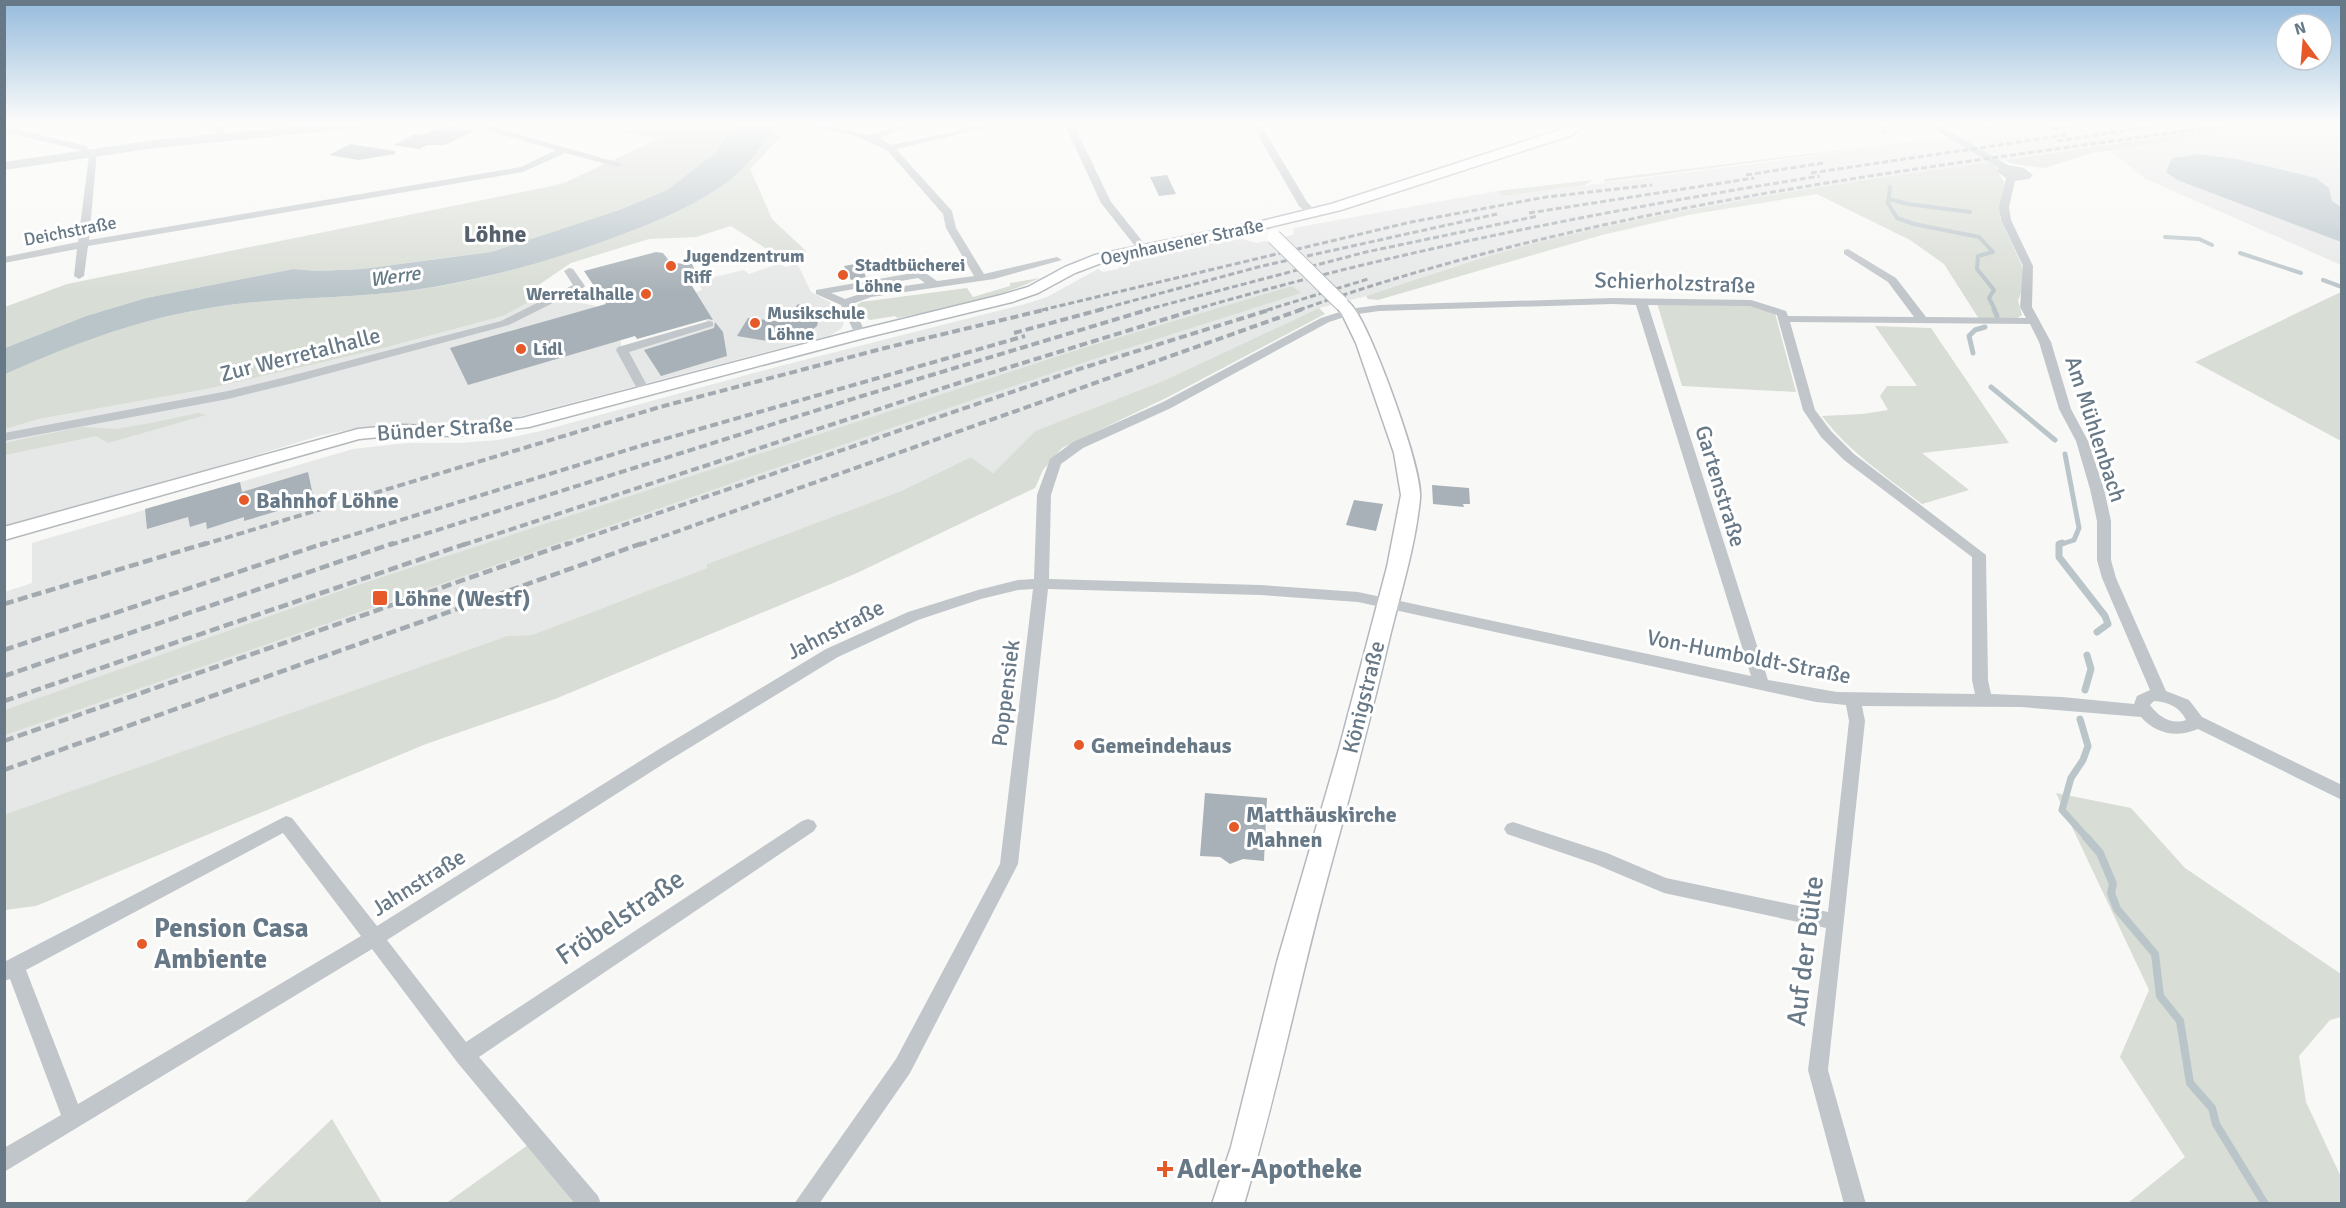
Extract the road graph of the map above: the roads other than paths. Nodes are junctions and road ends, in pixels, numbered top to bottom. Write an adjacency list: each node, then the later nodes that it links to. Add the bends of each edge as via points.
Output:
1 (89, 179): 10 (street)
2 (462, 179): 10 (street, Deichstraße)
3 (918, 179): 17 (street, via 948,213 951,228)
4 (1095, 179): 11 (street, via 1106,203)
5 (1289, 179): 8 (street)
6 (1425, 179): 8 (main road, Oeynhausener Straße)
7 (2007, 179): 25 (street, Am Mühlenbach, via 2006,220 2028,266 2026,307)
8 (1313, 213): 9 (main road, Oeynhausener Straße)
9 (1262, 225): 11 (main road, Oeynhausener Straße); 21 (main road, Königstraße, bridge)
10 (84, 244): 13 (street, Deichstraße); 16 (street)
11 (1143, 249): 22 (main road, Oeynhausener Straße, via 1083,264 1022,295)
12 (1848, 252): 24 (street, via 1892,280)
13 (4, 260)
14 (1058, 261): 17 (street)
15 (569, 271): 29 (street, Zur Werretalhalle, via 579,286 505,323 228,395)
16 (79, 276)
17 (980, 276): 18 (street)
18 (935, 285): 20 (street, via 869,294); 20 (street, via 918,275 820,292)
19 (1641, 302): 21 (street, Schierholzstraße); 23 (street, Schierholzstraße, via 1751,303 1782,313); 33 (street, Gartenstraße)
20 (846, 303): 27 (street)
21 (1345, 308): 31 (street, Poppensiek, via 1167,405 1078,445 1056,462 1044,495); 32 (main road, Königstraße, via 1364,343 1403,453 1411,495)
22 (957, 311): 27 (main road, Bünder Straße)
23 (1783, 319): 24 (street); 35 (street, via 1809,410 1826,434 1850,457 1979,555 1980,680)
24 (1923, 320): 25 (street)
25 (2032, 321): 34 (street, Am Mühlenbach, via 2045,342 2065,409 2082,441 2097,489 2109,578)
26 (709, 324): 28 (street, via 622,350)
27 (860, 334): 28 (main road, Bünder Straße)
28 (644, 391): 30 (main road, Bünder Straße, via 498,427 358,434)
29 (4, 437)
30 (4, 534)
31 (1041, 584): 32 (street, Jahnstraße, via 1260,590 1358,597); 43 (street, Jahnstraße, via 1018,585 924,612 832,653); 49 (street, Poppensiek, via 1009,864 903,1066)
32 (1386, 603): 33 (street, Von-Humboldt-Straße); 50 (main road, Königstraße, via 1246,1147)
33 (1761, 683): 36 (street, Von-Humboldt-Straße)
34 (2160, 695): 37 (street, via 2143,700); 38 (street, via 2179,702)
35 (1984, 700): 36 (street, Von-Humboldt-Straße); 37 (street, Von-Humboldt-Straße)
36 (1853, 701): 42 (street, Auf der Bülte, via 1857,721)
37 (2144, 711): 38 (street, via 2159,723 2179,729 2187,728)
38 (2195, 720): 39 (street)
39 (2342, 793)
40 (808, 826): 45 (street, Fröbelstraße)
41 (1513, 829): 42 (street, via 1601,858 1664,885)
42 (1836, 922): 51 (street, Auf der Bülte, via 1818,1070)
43 (374, 938): 44 (street, Jahnstraße, via 286,823); 45 (street); 46 (street, Jahnstraße)
44 (10, 969): 46 (street, Jahnstraße)
45 (464, 1054): 48 (street)
46 (74, 1119): 47 (street, Jahnstraße)
47 (4, 1161)
48 (590, 1203)
49 (805, 1203)
50 (1228, 1203)
51 (1855, 1203)

